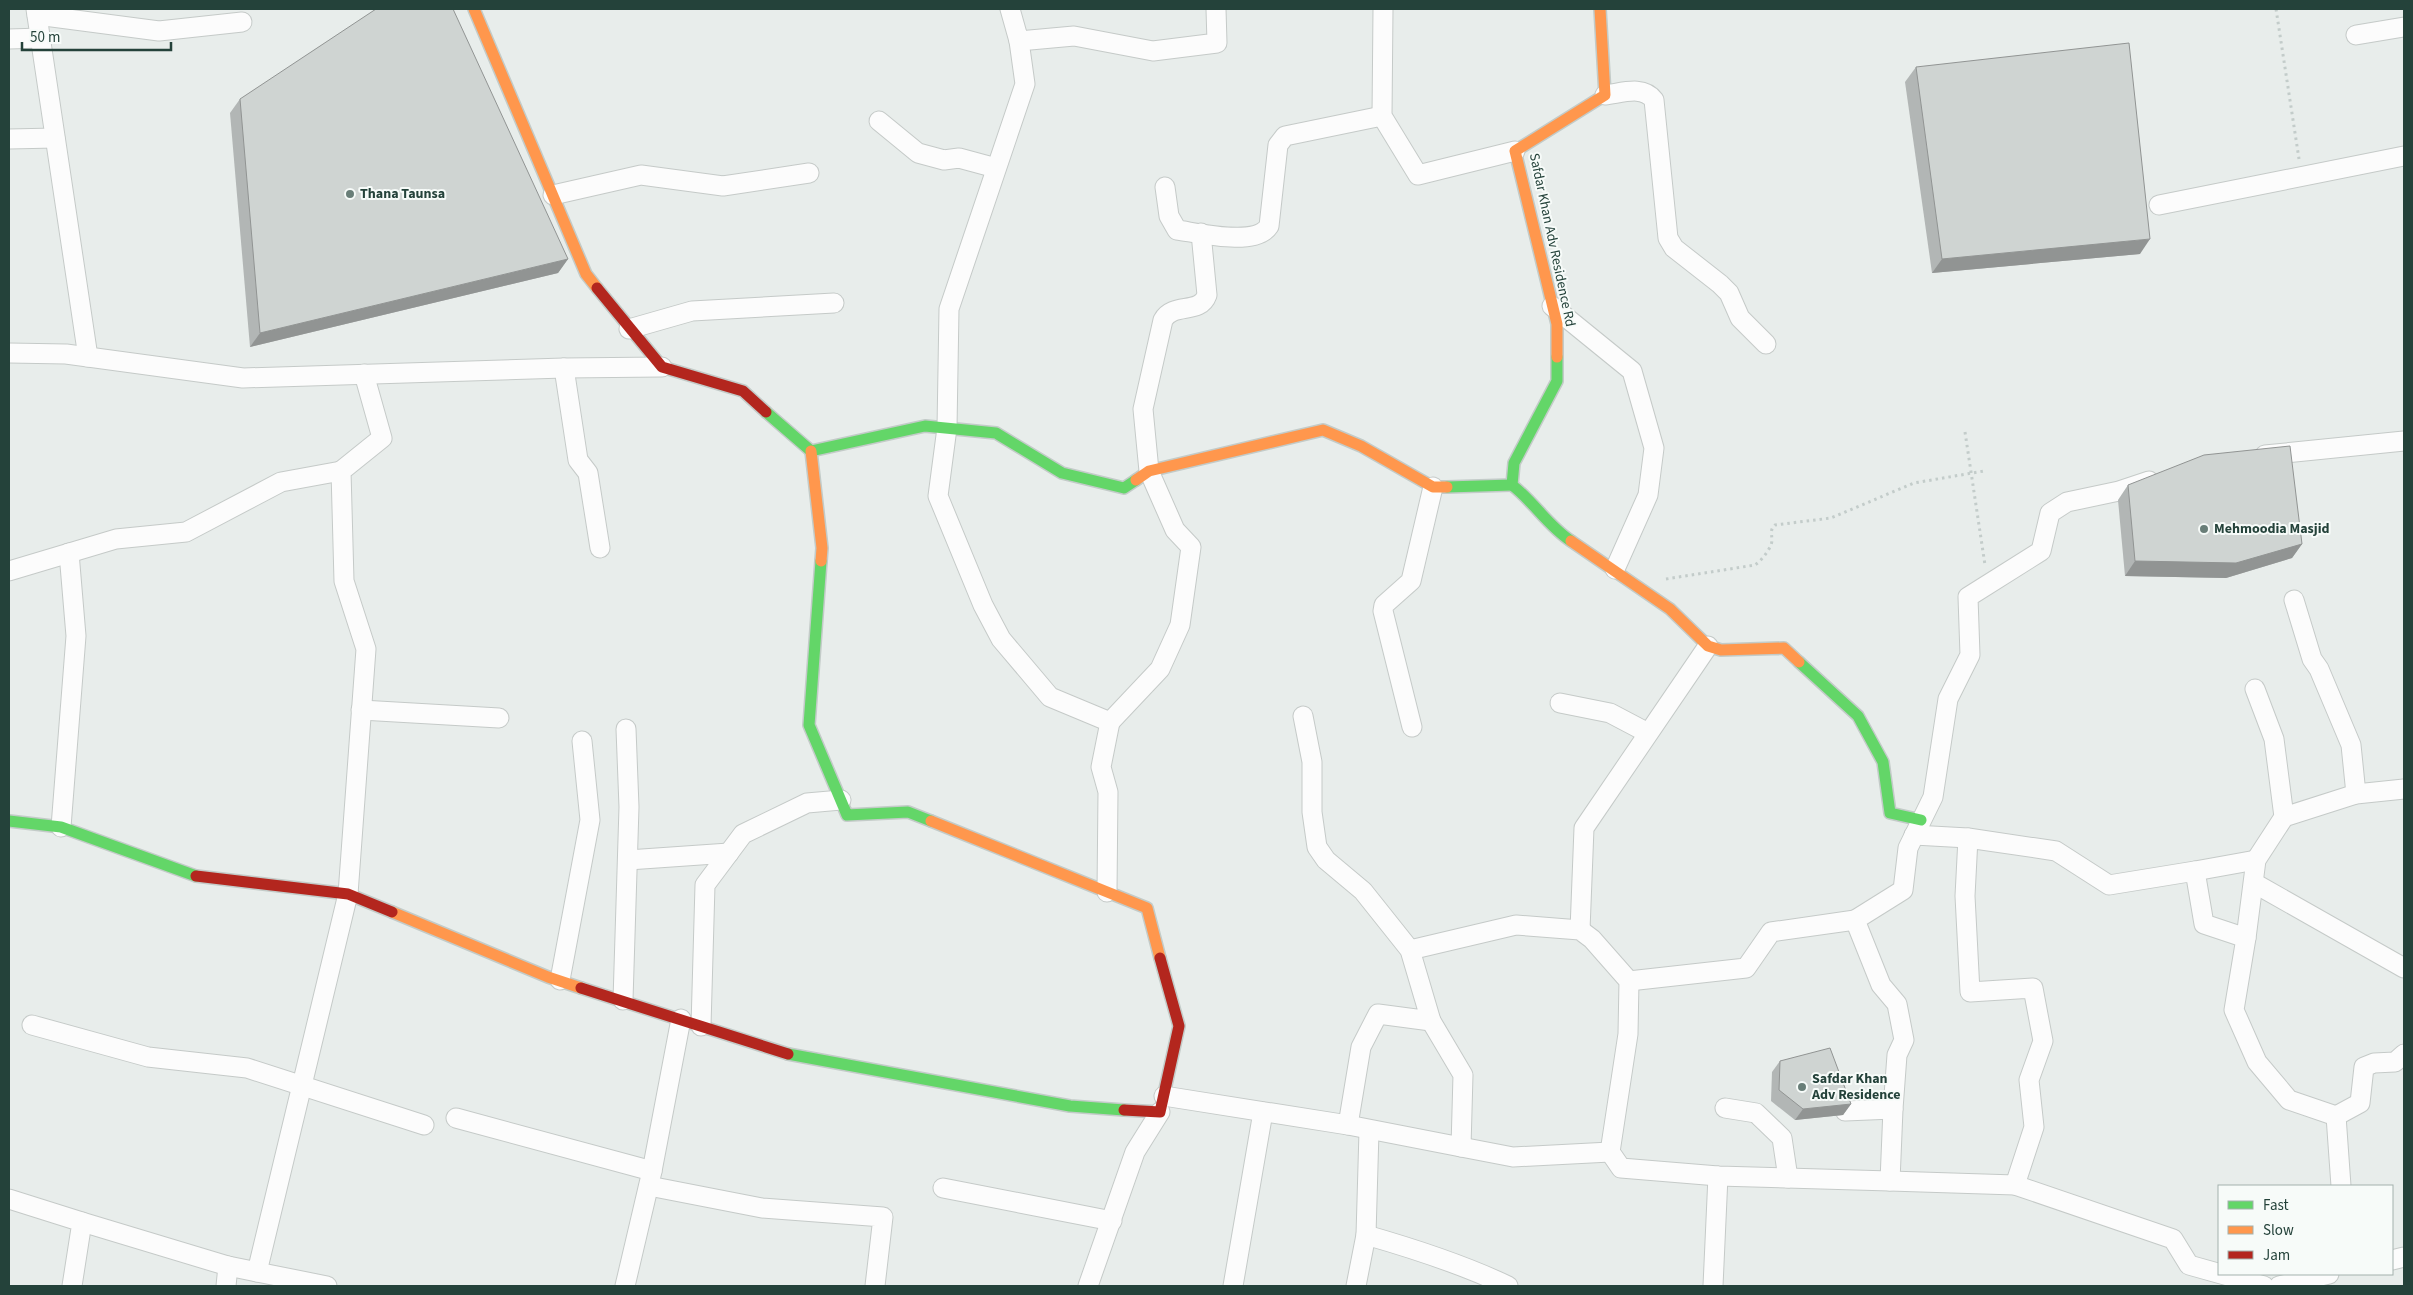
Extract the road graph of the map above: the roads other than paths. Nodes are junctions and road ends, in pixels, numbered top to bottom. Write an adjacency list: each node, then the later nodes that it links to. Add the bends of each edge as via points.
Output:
1 (1010, 9): 12 (street)
2 (1216, 9): 12 (street, via 1217,43 1153,51 1074,36)
3 (1383, 9): 14 (street)
4 (1600, 9): 13 (street)
5 (478, 10): 23 (street)
6 (37, 12): 7 (street, via 159,31); 11 (street)
7 (242, 22)
8 (2404, 27): 9 (street)
9 (2356, 34)
10 (9, 38): 11 (street)
11 (41, 38): 16 (street)
12 (1019, 40): 20 (street, via 1025,84)
13 (1605, 95): 18 (street, Safdar Khan Adv Residence Rd); 29 (street, via 1642,91 1654,100 1668,238 1674,248 1729,293 1740,318)
14 (1382, 116): 18 (street, via 1418,175); 25 (street, via 1286,136 1278,145 1266,232 1227,238)
15 (878, 121): 20 (street, via 918,153 944,160 959,158)
16 (56, 138): 17 (street); 31 (street)
17 (9, 139)
18 (1515, 151): 27 (street, Safdar Khan Adv Residence Rd)
19 (2404, 156): 24 (street)
20 (996, 168): 35 (street, via 949,309)
21 (809, 173): 23 (street, via 723,186 641,175)
22 (1165, 187): 25 (street, via 1169,216 1177,230)
23 (553, 195): 28 (street, via 586,274)
24 (2159, 204)
25 (1201, 233): 40 (street, via 1207,295 1204,302 1172,310 1162,320 1143,409)
26 (834, 303): 28 (street, via 692,311)
27 (1552, 306): 42 (street, Safdar Khan Adv Residence Rd, via 1557,324 1557,381 1514,463); 46 (street, via 1632,371 1654,448 1648,494)
28 (629, 329): 32 (street)
29 (1766, 344)
30 (9, 353): 31 (street)
31 (88, 357): 34 (street, via 243,378)
32 (662, 367): 33 (street); 37 (street, via 743,391)
33 (564, 368): 34 (street); 44 (street, via 578,460 588,473)
34 (364, 374): 39 (street, via 382,438)
35 (947, 428): 37 (street, via 925,426); 40 (street, via 996,433 1062,473 1124,488); 55 (street, via 938,496 983,605 1001,639 1050,697)
36 (2404, 440): 38 (street)
37 (812, 451): 62 (street, via 822,548 809,725)
38 (2251, 457)
39 (341, 471): 45 (street, via 281,482 186,532 116,539); 52 (street, via 344,581 366,649)
40 (1150, 471): 43 (street, via 1323,430 1361,446); 55 (street, via 1174,530 1191,546 1180,625 1160,669)
41 (2166, 475): 66 (street, via 2119,491 2067,502 2050,513 2041,551 1968,596 1970,655 1948,699 1933,797)
42 (1512, 485): 43 (street); 46 (street, via 1556,531)
43 (1433, 487): 56 (street, via 1411,580 1384,604 1383,611)
44 (600, 548)
45 (70, 553): 47 (street); 65 (street, via 76,636)
46 (1615, 568): 49 (street, via 1632,584 1670,609)
47 (9, 570)
48 (2294, 600): 61 (street, via 2312,659 2351,745)
49 (1708, 646): 58 (street); 66 (street, via 1721,650 1784,648 1858,716 1883,762 1890,813)
50 (2255, 689): 63 (street, via 2274,739)
51 (1560, 703): 58 (street, via 1610,713)
52 (360, 710): 54 (street); 74 (street)
53 (1303, 716): 78 (street, via 1312,762 1312,812 1317,847 1326,860 1363,892)
54 (499, 718)
55 (1110, 722): 73 (street, via 1101,767 1108,792)
56 (1412, 727)
57 (626, 729): 69 (street, via 630,807)
58 (1648, 733): 76 (street, via 1584,828)
59 (582, 741): 80 (street, via 590,820)
60 (2404, 789): 61 (street)
61 (2356, 794): 63 (street)
62 (841, 800): 68 (street, via 807,803 743,834); 73 (street, via 847,815 908,812)
63 (2284, 817): 70 (street)
64 (9, 822): 65 (street)
65 (61, 827): 74 (street, via 194,876)
66 (1918, 828): 67 (street); 75 (street, via 1908,848 1903,890)
67 (1968, 838): 71 (street, via 2056,851 2109,884); 105 (street, via 1966,896 1970,992 2032,988 2043,1041 2029,1080 2034,1127)
68 (729, 853): 69 (street); 86 (street, via 705,885)
69 (628, 860): 82 (street)
70 (2256, 860): 71 (street); 72 (street)
71 (2195, 871): 77 (street, via 2204,924)
72 (2254, 882): 77 (street); 79 (street)
73 (1107, 892): 89 (street, via 1147,908 1179,1026)
74 (348, 894): 80 (street); 88 (street)
75 (1855, 920): 81 (street, via 1771,932 1746,968); 91 (street, via 1881,984 1897,1004 1904,1040 1897,1055)
76 (1580, 930): 78 (street, via 1516,925); 81 (street)
77 (2246, 938): 94 (street, via 2234,1010 2257,1062 2289,1100)
78 (1410, 950): 84 (street)
79 (2404, 968)
80 (560, 980): 82 (street)
81 (1629, 981): 100 (street, via 1628,1034)
82 (623, 1000): 83 (street)
83 (681, 1019): 86 (street); 103 (street)
84 (1431, 1020): 97 (street, via 1378,1014 1361,1047); 99 (street, via 1463,1075)
85 (32, 1025): 88 (street, via 148,1057 247,1068)
86 (701, 1026): 89 (street, via 794,1056 1070,1106)
87 (2404, 1054): 94 (street, via 2395,1062 2374,1062 2364,1067 2360,1102)
88 (304, 1085): 96 (street); 113 (street)
89 (1162, 1104): 93 (street); 109 (street, via 1135,1152)
90 (1725, 1108): 102 (street, via 1756,1113 1782,1138)
91 (1893, 1109): 92 (street); 104 (street)
92 (1845, 1111)
93 (1263, 1112): 97 (street); 124 (street)
94 (2336, 1116): 106 (street)
95 (456, 1118): 103 (street)
96 (424, 1125)
97 (1348, 1126): 98 (street)
98 (1369, 1130): 99 (street); 111 (street)
99 (1461, 1147): 100 (street, via 1513,1157)
100 (1610, 1152): 101 (street, via 1621,1168)
101 (1718, 1176): 102 (street); 127 (street)
102 (1788, 1178): 104 (street)
103 (651, 1179): 121 (street); 122 (street, via 762,1208 883,1217)
104 (1890, 1181): 105 (street)
105 (2015, 1185): 114 (street, via 2173,1239 2189,1266)
106 (2341, 1185)
107 (942, 1188): 109 (street)
108 (9, 1199): 110 (street)
109 (1112, 1221): 123 (street)
110 (82, 1222): 112 (street); 118 (street)
111 (1366, 1235): 117 (street, via 1430,1253); 125 (street)
112 (228, 1266): 113 (street); 119 (street)
113 (257, 1272): 120 (street)
114 (2218, 1274)
115 (2223, 1275): 128 (street)
116 (2325, 1275): 129 (street)
117 (1470, 1278): 126 (street)
118 (72, 1286)
119 (226, 1286)
120 (327, 1286)
121 (626, 1286)
122 (875, 1286)
123 (1088, 1286)
124 (1233, 1286)
125 (1356, 1286)
126 (1508, 1286)
127 (1713, 1286)
128 (2264, 1286)
129 (2279, 1286)

